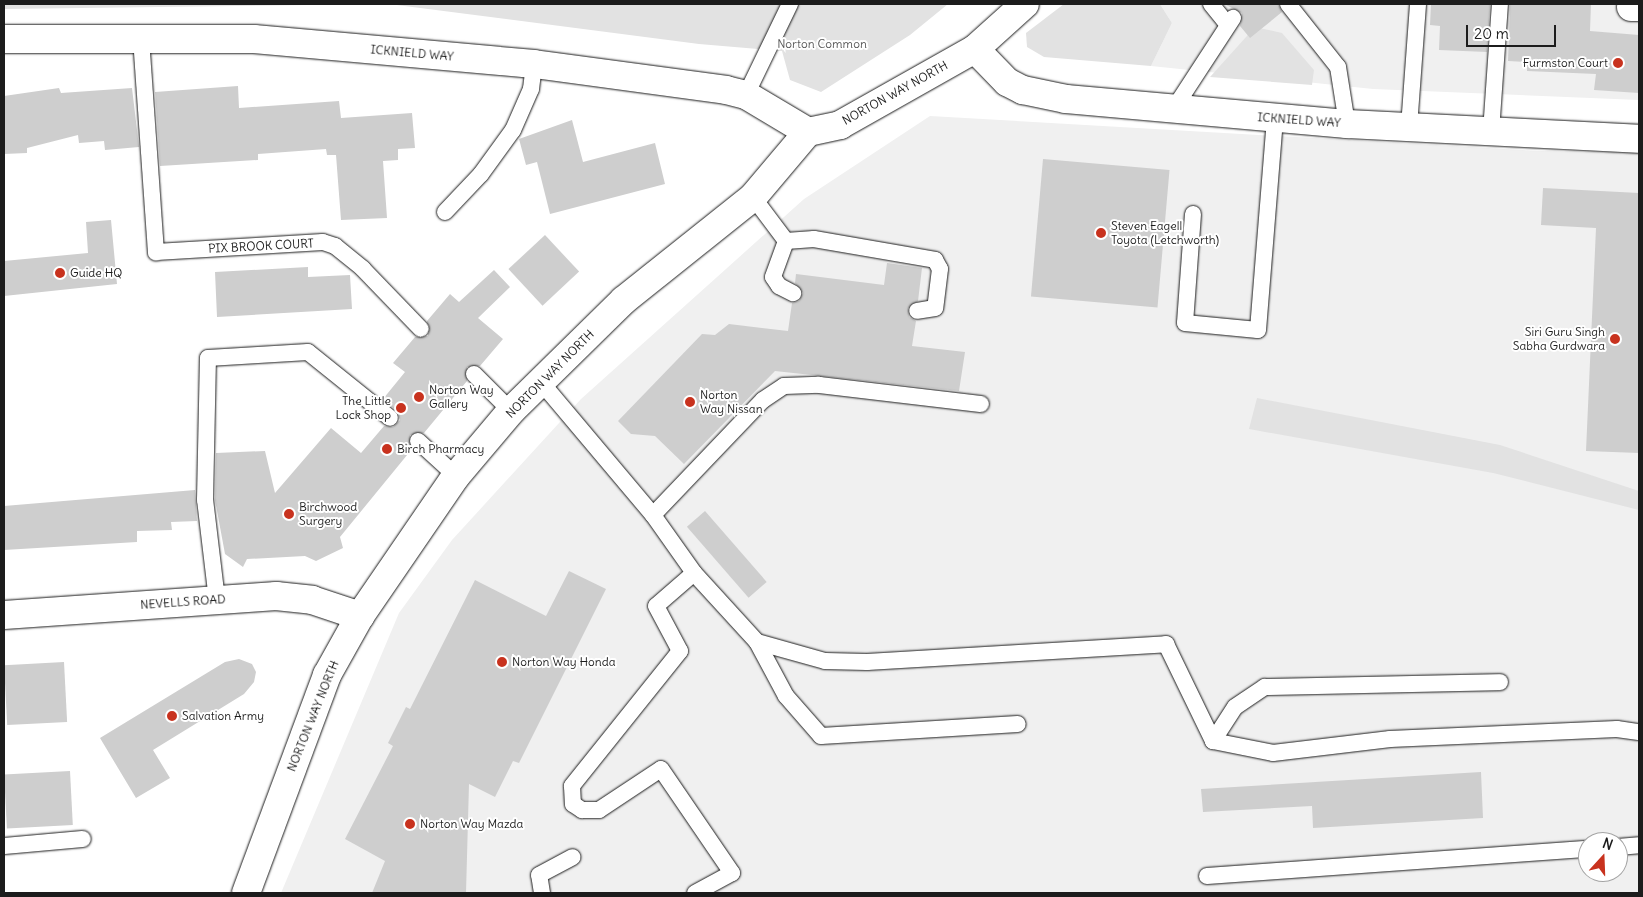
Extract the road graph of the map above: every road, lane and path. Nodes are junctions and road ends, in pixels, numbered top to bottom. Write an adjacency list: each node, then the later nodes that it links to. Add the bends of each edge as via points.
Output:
1 (790, 4): 11 (lane)
2 (1025, 4): 9 (street, NORTON WAY NORTH)
3 (1211, 4): 12 (lane, via 1230,21)
4 (1288, 4): 14 (lane, via 1338,67)
5 (1418, 4): 15 (lane)
6 (1500, 4): 17 (lane)
7 (141, 38): 8 (street, ICKNIELD WAY); 10 (street, ICKNIELD WAY, via 254,39); 25 (lane, PIX BROOK COURT, via 156,252 323,242 335,246 363,269)
8 (4, 39)
9 (975, 49): 12 (street, ICKNIELD WAY, via 1007,82 1023,90 1066,99); 16 (street, NORTON WAY NORTH, via 840,124)
10 (534, 64): 11 (street, ICKNIELD WAY, via 702,84); 20 (lane, via 530,89 513,130 481,174)
11 (746, 95): 16 (street, ICKNIELD WAY)
12 (1173, 110): 13 (street, ICKNIELD WAY)
13 (1275, 118): 14 (street, ICKNIELD WAY); 21 (lane, via 1258,330 1185,323)
14 (1348, 124): 15 (street, ICKNIELD WAY)
15 (1410, 127): 17 (street, ICKNIELD WAY)
16 (808, 132): 19 (street, NORTON WAY NORTH)
17 (1491, 132): 18 (street, ICKNIELD WAY)
18 (1639, 138)
19 (753, 197): 22 (lane); 27 (street, NORTON WAY NORTH, via 624,300)
20 (445, 212)
21 (1193, 214)
22 (786, 241): 23 (lane, via 773,277 779,286); 24 (lane, via 814,239 935,260 940,269 935,308)
23 (793, 293)
24 (917, 311)
25 (421, 329)
26 (474, 374): 29 (lane)
27 (541, 382): 29 (street, NORTON WAY NORTH); 33 (lane)
28 (982, 404): 33 (lane, via 819,385 784,386 763,400)
29 (512, 411): 32 (street, NORTON WAY NORTH)
30 (390, 418): 35 (lane, via 308,352 208,358 205,500)
31 (418, 441): 32 (lane)
32 (456, 476): 37 (street, NORTON WAY NORTH)
33 (653, 515): 34 (lane)
34 (694, 573): 38 (lane); 50 (lane, via 656,606 680,651 572,786 573,804 582,810 599,810 661,769 732,873)
35 (217, 600): 36 (street, NEVELLS ROAD); 37 (street, NEVELLS ROAD, via 276,596 312,600)
36 (4, 615)
37 (360, 616): 48 (street, NORTON WAY NORTH, via 324,684)
38 (757, 642): 40 (lane, via 786,696 821,736); 42 (lane, via 825,661 867,662 1166,644)
39 (1500, 682): 42 (lane, via 1264,687 1235,706)
40 (1018, 724)
41 (1639, 732): 42 (lane, via 1618,729 1390,739 1273,753)
42 (1213, 741)
43 (84, 839): 44 (lane)
44 (4, 846)
45 (1578, 850): 47 (lane)
46 (573, 857): 49 (lane, via 539,875)
47 (1207, 876)
48 (246, 893)
49 (542, 893)
50 (694, 893)

